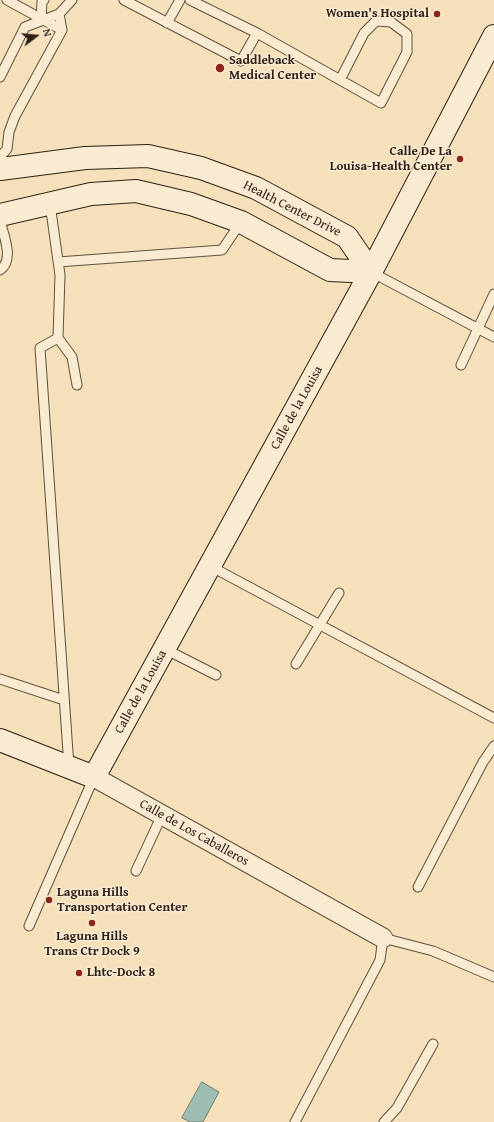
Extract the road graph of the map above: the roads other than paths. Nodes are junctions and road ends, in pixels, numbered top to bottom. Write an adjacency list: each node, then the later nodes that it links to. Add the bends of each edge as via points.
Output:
1 (7, 0): 9 (lane)
2 (44, 0): 9 (lane)
3 (72, 0): 8 (lane)
4 (124, 0): 7 (lane)
5 (180, 0): 10 (lane)
6 (190, 0): 12 (lane)
7 (141, 4): 10 (lane)
8 (59, 14): 9 (lane); 11 (lane)
9 (41, 20): 11 (lane); 14 (lane, via 25,27)
10 (167, 23): 12 (lane, via 241,61)
11 (62, 30): 16 (lane, via 15,116 8,132 7,148)
12 (256, 34): 15 (lane)
13 (494, 36): 24 (street, Calle de la Louisa)
14 (0, 77)
15 (340, 80): 15 (lane, via 381,103 407,52 407,34 391,22 376,21 364,33)
16 (0, 157)
17 (0, 169): 24 (street, Health Center Drive, via 85,158 148,156 201,168 256,188 347,237)
18 (50, 204): 19 (street); 21 (street, via 91,194 136,191 191,204); 22 (lane)
19 (0, 215)
20 (0, 220): 23 (lane, via 8,257)
21 (241, 222): 22 (lane, via 222,250); 24 (street, via 330,270)
22 (58, 262): 28 (lane)
23 (0, 270)
24 (371, 272): 26 (lane); 31 (street, Calle de la Louisa)
25 (494, 294): 26 (lane)
26 (478, 328): 27 (lane); 29 (lane)
27 (494, 337)
28 (58, 338): 30 (lane, via 72,357); 38 (lane, via 40,348)
29 (461, 365)
30 (77, 385)
31 (210, 566): 33 (lane); 34 (street, Calle de la Louisa)
32 (339, 593): 33 (lane)
33 (320, 625): 35 (lane); 39 (lane)
34 (165, 649): 36 (lane); 43 (street, Calle de la Louisa)
35 (296, 664)
36 (216, 675)
37 (0, 679): 38 (lane)
38 (64, 700): 42 (lane)
39 (494, 718)
40 (0, 740): 42 (street, Calle de Los Caballeros)
41 (494, 746): 46 (lane, via 483,762)
42 (69, 767): 43 (street, Calle de Los Caballeros)
43 (94, 777): 44 (street, Calle de Los Caballeros); 47 (lane)
44 (162, 815): 45 (lane); 48 (street, Calle de Los Caballeros)
45 (136, 872)
46 (418, 887)
47 (29, 926)
48 (383, 938): 49 (lane, via 433,951); 51 (lane, via 380,960)
49 (494, 977)
50 (433, 1044): 52 (lane, via 397,1108)
51 (295, 1122)
52 (384, 1122)

